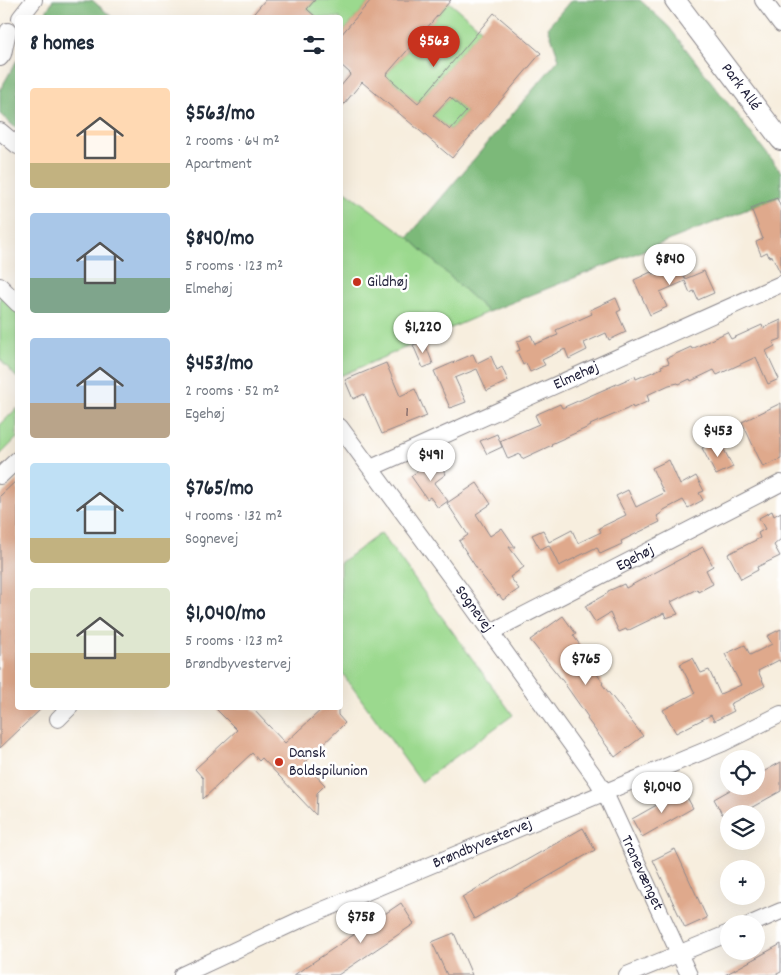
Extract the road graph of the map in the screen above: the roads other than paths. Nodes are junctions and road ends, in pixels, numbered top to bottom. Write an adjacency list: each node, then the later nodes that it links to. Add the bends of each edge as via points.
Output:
1 (34, 0): 5 (street)
2 (667, 0): 8 (street, Park Allé)
3 (675, 0): 8 (street, Park Allé)
4 (763, 0): 6 (street)
5 (20, 15)
6 (781, 24)
7 (9, 26): 9 (street)
8 (718, 57): 11 (street, Park Allé)
9 (0, 58)
10 (0, 131): 12 (street)
11 (781, 140)
12 (15, 144)
13 (781, 284): 18 (street, Elmehøj)
14 (0, 286): 15 (street)
15 (15, 301)
16 (343, 431): 18 (street, Sognevej)
17 (15, 462): 19 (street)
18 (371, 468): 21 (street, Sognevej)
19 (0, 476)
20 (781, 483): 21 (street, Egehøj)
21 (491, 632): 25 (street, Sognevej)
22 (68, 710): 24 (street)
23 (781, 714): 25 (street, Brøndbyvestervej)
24 (58, 719)
25 (605, 793): 29 (street, Tranevænget); 30 (street, Brøndbyvestervej, via 304,918)
26 (781, 911): 27 (street)
27 (765, 918)
28 (720, 937): 29 (street)
29 (679, 953): 31 (street); 32 (street, Tranevænget)
30 (182, 975)
31 (627, 975)
32 (689, 975)

